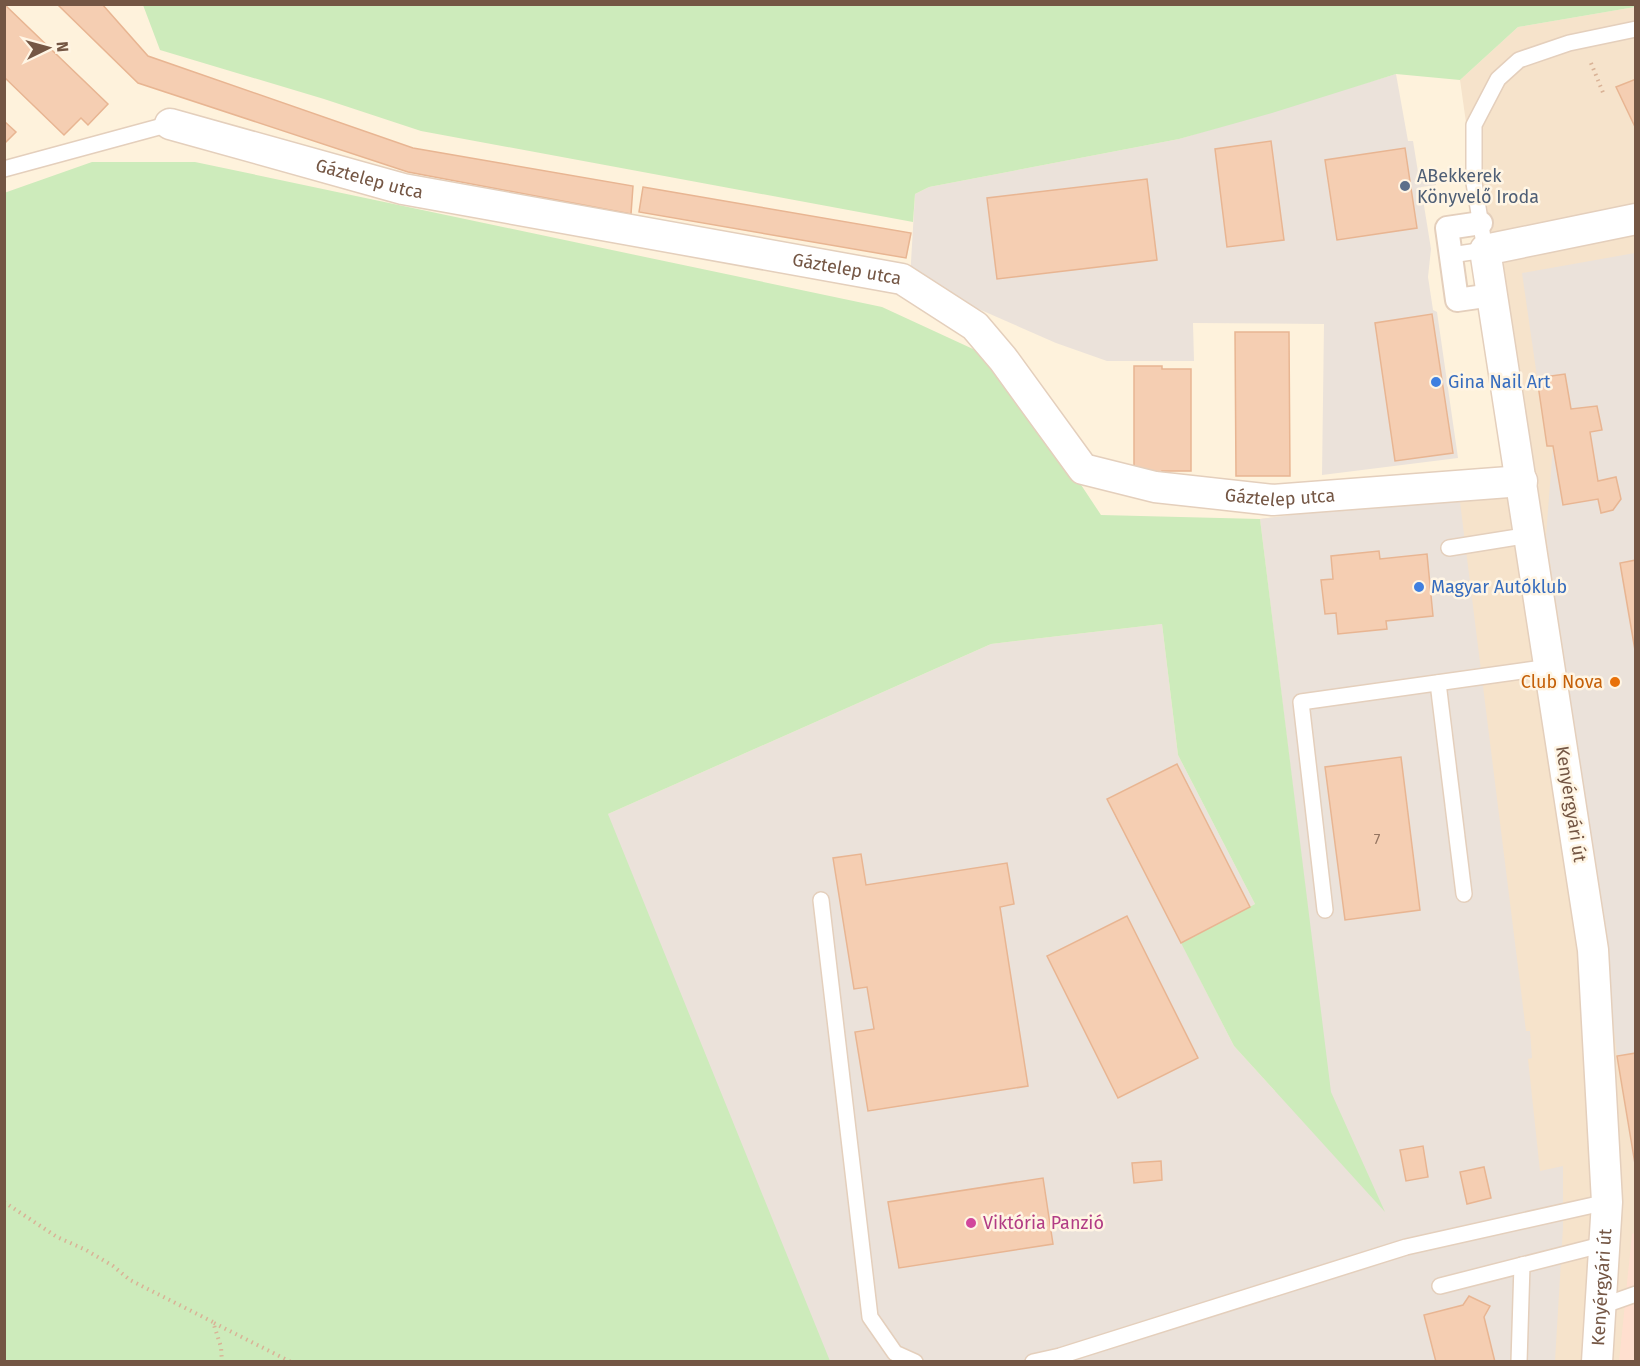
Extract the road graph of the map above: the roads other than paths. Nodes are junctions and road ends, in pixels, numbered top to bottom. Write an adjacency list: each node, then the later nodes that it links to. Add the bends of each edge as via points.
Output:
1 (1635, 29): 5 (lane, via 1569,43 1519,60 1498,79 1474,125 1474,183)
2 (170, 124): 3 (lane); 7 (street, Gáztelep utca, via 403,189 902,279 975,326 1083,469 1155,487 1273,500)
3 (4, 169)
4 (1635, 219): 5 (street)
5 (1483, 237): 6 (street, Kenyérgyári út); 6 (street, via 1447,228 1457,300)
6 (1492, 295): 7 (street, Kenyérgyári út)
7 (1522, 481): 8 (street, Kenyérgyári út)
8 (1530, 536): 9 (lane); 10 (street, Kenyérgyári út)
9 (1449, 548)
10 (1550, 667): 11 (lane); 15 (street, Kenyérgyári út, via 1593,950)
11 (1438, 683): 12 (lane); 14 (lane, via 1301,702)
12 (1464, 894)
13 (821, 900): 21 (lane, via 870,1317 895,1353)
14 (1325, 910)
15 (1607, 1202): 16 (street, Kenyérgyári út); 22 (lane, via 1406,1247)
16 (1605, 1244): 17 (lane); 20 (street, Kenyérgyári út)
17 (1522, 1265): 18 (lane); 23 (lane)
18 (1440, 1286)
19 (1635, 1294): 20 (lane)
20 (1602, 1306): 24 (street, Kenyérgyári út)
21 (915, 1362)
22 (1033, 1362)
23 (1519, 1362)
24 (1596, 1362)

